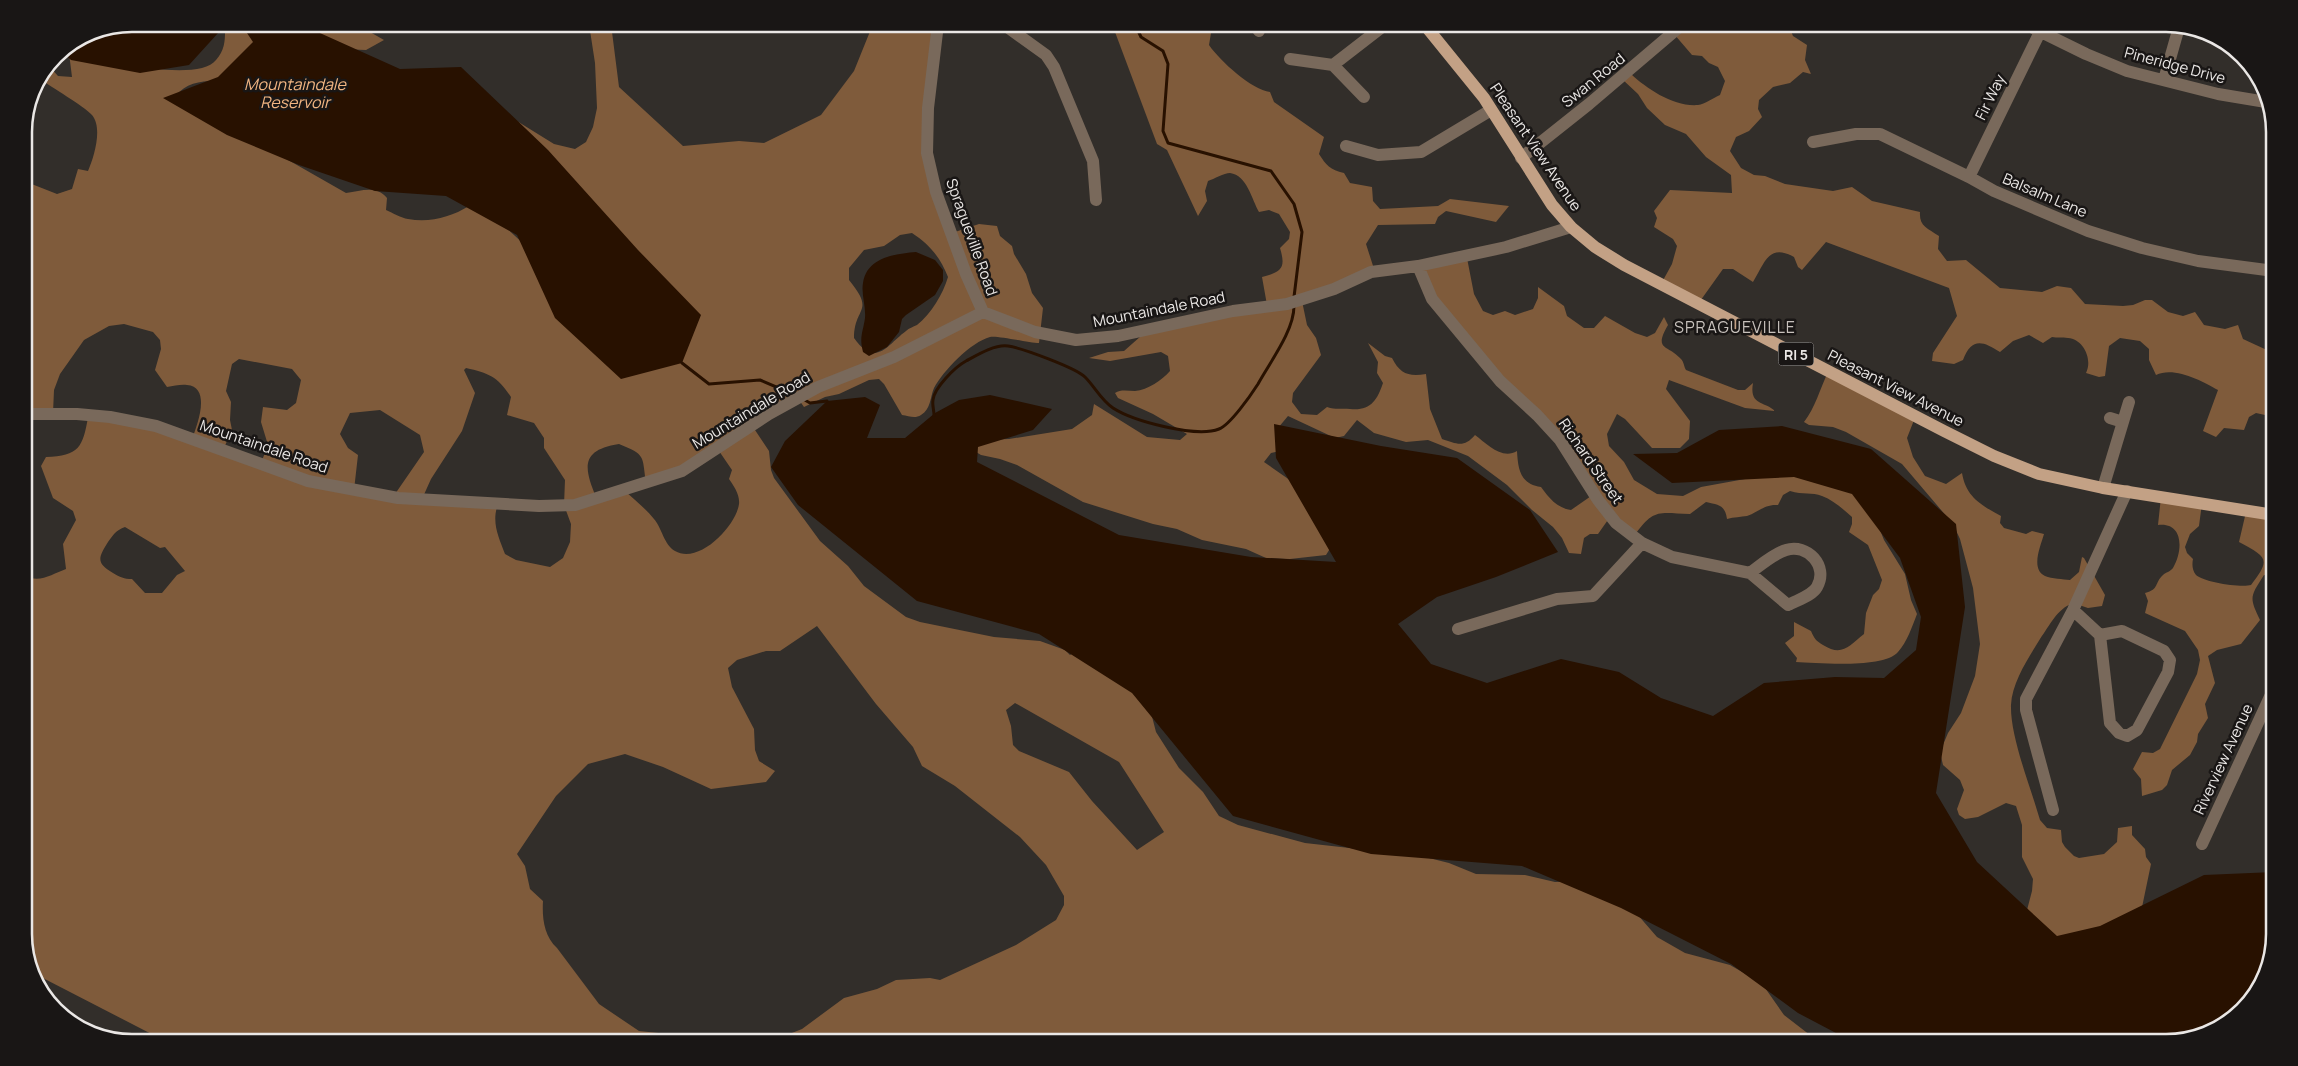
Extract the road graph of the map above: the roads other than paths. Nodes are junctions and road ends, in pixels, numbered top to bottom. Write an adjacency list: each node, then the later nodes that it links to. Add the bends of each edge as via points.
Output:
1 (937, 32): 22 (street, Spragueville Road, via 928,108 927,153 936,192)
2 (1014, 32): 18 (street, via 1046,55 1054,67 1093,161)
3 (1376, 32): 9 (street)
4 (1431, 32): 13 (main road, Pleasant View Avenue / RI 5)
5 (1674, 32): 16 (street, Swan Road)
6 (2040, 32): 10 (street, Pineridge Drive, via 2127,71); 17 (street, Fir Way)
7 (2177, 33): 10 (street)
8 (1290, 59): 9 (street)
9 (1334, 65): 11 (street)
10 (2164, 80): 12 (street, Pineridge Drive)
11 (1364, 97)
12 (2260, 101)
13 (1491, 110): 15 (street, via 1421,152 1378,155); 16 (main road, Pleasant View Avenue / RI 5)
14 (1813, 142): 17 (street, Balsalm Lane, via 1856,134 1880,134)
15 (1346, 146)
16 (1521, 158): 19 (main road, Pleasant View Avenue / RI 5)
17 (1969, 176): 21 (street, Balsalm Lane, via 2036,211 2088,232 2198,261)
18 (1096, 200)
19 (1571, 227): 20 (street, Mountaindale Road, via 1506,247); 27 (main road, Pleasant View Avenue / RI 5, via 1595,247 1661,286 1944,432 2039,474)
20 (1418, 266): 22 (street, Mountaindale Road, via 1371,272 1334,289 1287,304 1233,311 1118,336 1076,340 1035,332); 30 (street, Richard Street, via 1432,299 1500,381 1560,440 1616,523)
21 (2265, 270)
22 (983, 312): 24 (street, Mountaindale Road, via 894,357 818,387 769,414 682,471 576,505 495,504 388,496 308,481 156,426 110,417)
23 (2129, 402): 26 (street)
24 (33, 414)
25 (2110, 418): 26 (street)
26 (2122, 422): 27 (street)
27 (2103, 488): 28 (main road, Pleasant View Avenue / RI 5)
28 (2127, 491): 29 (main road, Pleasant View Avenue / RI 5); 32 (street)
29 (2265, 514)
30 (1642, 543): 31 (street, Richard Street, via 1672,557); 33 (street, via 1593,596 1557,599)
31 (1750, 573): 31 (street, Richard Street, via 1788,605 1817,588 1819,572 1810,553 1795,548)
32 (2073, 610): 34 (street); 36 (street, via 2026,699 2026,710)
33 (1458, 629)
34 (2100, 635): 34 (street, via 2122,631 2164,651 2170,660 2168,672 2137,730 2127,736 2110,723)
35 (2266, 706): 37 (street, Riverview Avenue)
36 (2053, 810)
37 (2202, 844)

